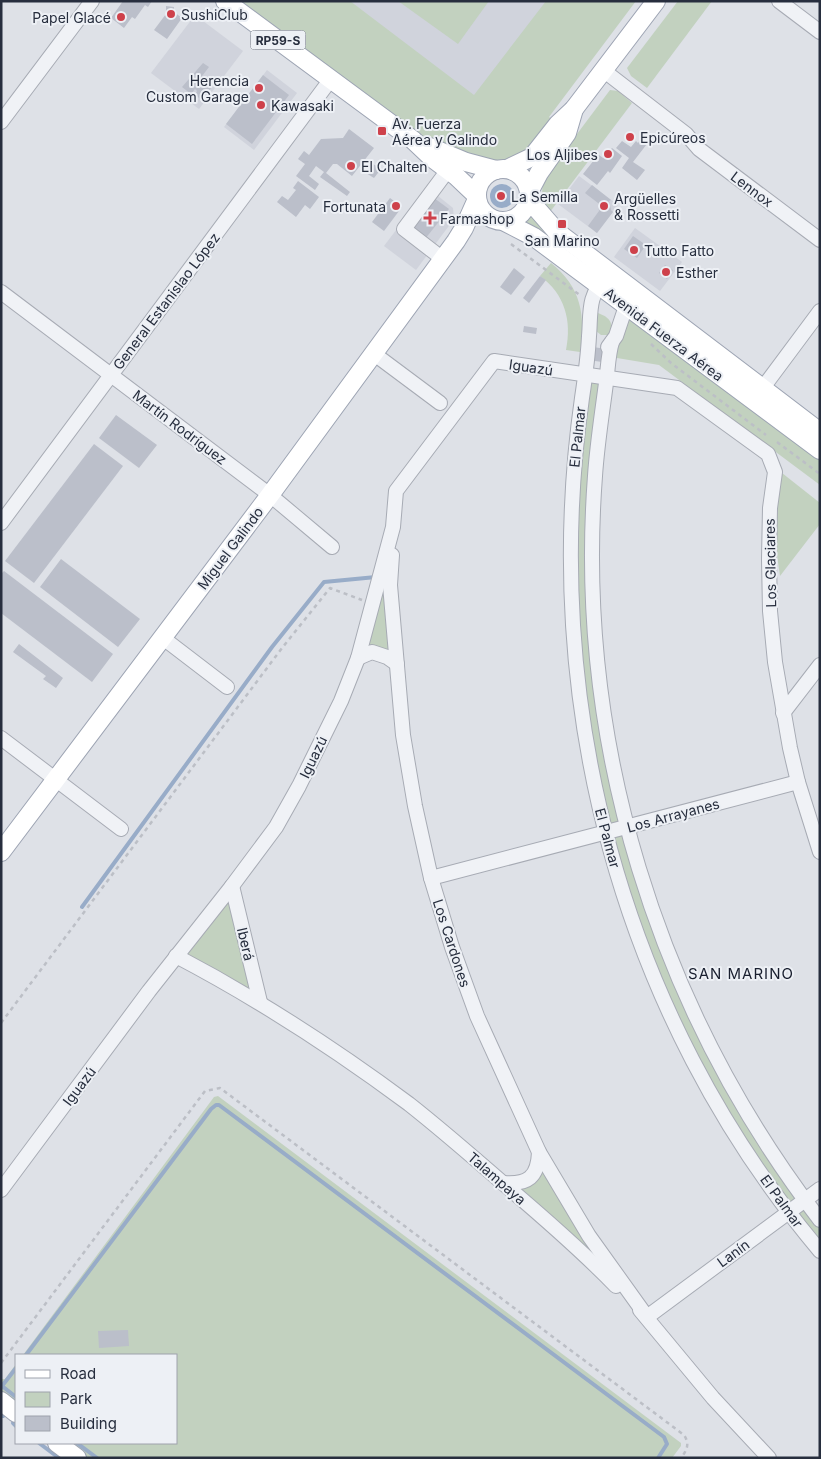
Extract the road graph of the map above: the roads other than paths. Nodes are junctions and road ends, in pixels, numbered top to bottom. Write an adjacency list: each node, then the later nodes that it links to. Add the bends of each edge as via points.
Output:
1 (92, 1): 9 (street)
2 (225, 1): 7 (main road, Avenida Fuerza Aérea / RP59-S)
3 (656, 1): 6 (main road)
4 (779, 1): 5 (street)
5 (820, 32)
6 (604, 70): 8 (main road); 10 (street, Lennox)
7 (331, 79): 11 (main road, Avenida Fuerza Aérea / RP59-S); 28 (street, General Estanislao López)
8 (574, 109): 13 (main road, via 532,156); 14 (main road, via 567,133 539,173)
9 (1, 122)
10 (686, 134): 17 (street, Lennox, via 704,141); 18 (street, Lennox, via 699,148)
11 (415, 141): 12 (main road, Avenida Fuerza Aérea / RP59-S); 13 (main road, Avenida Fuerza Aérea / RP59-S, via 466,162)
12 (448, 170): 15 (main road, Avenida Fuerza Aérea / RP59-S); 20 (street, via 404,230)
13 (501, 170): 14 (main road, Avenida Fuerza Aérea, via 515,172 522,177); 15 (main road, via 482,179)
14 (529, 194): 16 (main road, via 525,211 520,216); 21 (main road, Avenida Fuerza Aérea, via 557,232)
15 (476, 197): 16 (main road, Avenida Fuerza Aérea / RP59-S, via 484,214); 19 (main road, Miguel Galindo)
16 (501, 222): 19 (main road, Miguel Galindo, via 469,232); 21 (main road, Avenida Fuerza Aérea)
17 (820, 228)
18 (820, 240)
19 (456, 241): 20 (main road, Miguel Galindo)
20 (443, 259): 27 (main road, Miguel Galindo)
21 (604, 279): 23 (main road, Avenida Fuerza Aérea); 25 (street, El Palmar, via 591,302)
22 (1, 292): 28 (street, Martín Rodríguez)
23 (629, 298): 26 (street, El Palmar); 31 (main road, Avenida Fuerza Aérea)
24 (820, 311): 31 (street)
25 (590, 338): 29 (street, El Palmar); 29 (street, El Palmar, via 583,360)
26 (612, 342): 30 (street, El Palmar); 30 (street, El Palmar, via 607,349 605,363)
27 (374, 353): 32 (street); 35 (main road, Miguel Galindo)
28 (111, 375): 35 (street, Martín Rodríguez); 36 (street, General Estanislao López)
29 (585, 375): 30 (street, Los Glaciares); 37 (street, Iguazú, via 494,362 396,491); 50 (street, El Palmar, via 571,506 571,610 580,704 590,769)
30 (607, 378): 44 (street, Los Glaciares, via 677,388 768,454 775,472 768,559 770,611); 48 (street, El Palmar, via 593,506 594,636 601,700)
31 (758, 395): 33 (main road, Avenida Fuerza Aérea); 34 (main road, Avenida Fuerza Aérea)
32 (440, 403)
33 (820, 432)
34 (820, 450)
35 (270, 495): 38 (street, Martín Rodríguez); 39 (main road, Miguel Galindo)
36 (1, 523)
37 (392, 527): 40 (street, Iguazú); 41 (street, Los Cardones, via 390,585)
38 (332, 547)
39 (163, 638): 43 (street); 46 (main road, Miguel Galindo)
40 (358, 658): 41 (street, via 372,652); 54 (street, Iguazú, via 341,701 299,786 276,827)
41 (396, 664): 53 (street, Los Cardones, via 415,806)
42 (820, 666): 44 (street)
43 (227, 687)
44 (783, 713): 47 (street, Los Glaciares)
45 (1, 738): 46 (street)
46 (56, 778): 49 (street); 51 (main road, Miguel Galindo)
47 (798, 782): 48 (street, Los Arrayanes); 52 (street, Los Glaciares)
48 (626, 827): 50 (street, Los Arrayanes); 61 (street, El Palmar, via 662,940 710,1049 739,1101)
49 (121, 829)
50 (605, 832): 53 (street, Los Arrayanes); 62 (street, El Palmar, via 642,948 692,1058 726,1119)
51 (1, 852)
52 (820, 852)
53 (431, 878): 57 (street, Los Cardones, via 477,1016)
54 (232, 886): 55 (street, Iguazú); 56 (street, Iberá)
55 (176, 956): 56 (street, Talampaya); 60 (street, Iguazú)
56 (260, 1002): 58 (street, Talampaya, via 409,1105)
57 (539, 1152): 58 (street, via 538,1166 530,1178 517,1184); 65 (street, Los Cardones, via 589,1236)
58 (503, 1183): 65 (street, Talampaya, via 601,1270)
59 (820, 1189): 61 (street, Lanín)
60 (1, 1190)
61 (805, 1201): 62 (street, Lanín); 63 (street, El Palmar)
62 (789, 1212): 64 (street, El Palmar); 65 (street, Lanín)
63 (820, 1220)
64 (820, 1251)
65 (647, 1317): 70 (street, Talampaya, via 713,1398)
66 (1, 1402): 67 (main road)
67 (15, 1411)
68 (58, 1444): 69 (main road)
69 (77, 1458)
70 (769, 1458)

